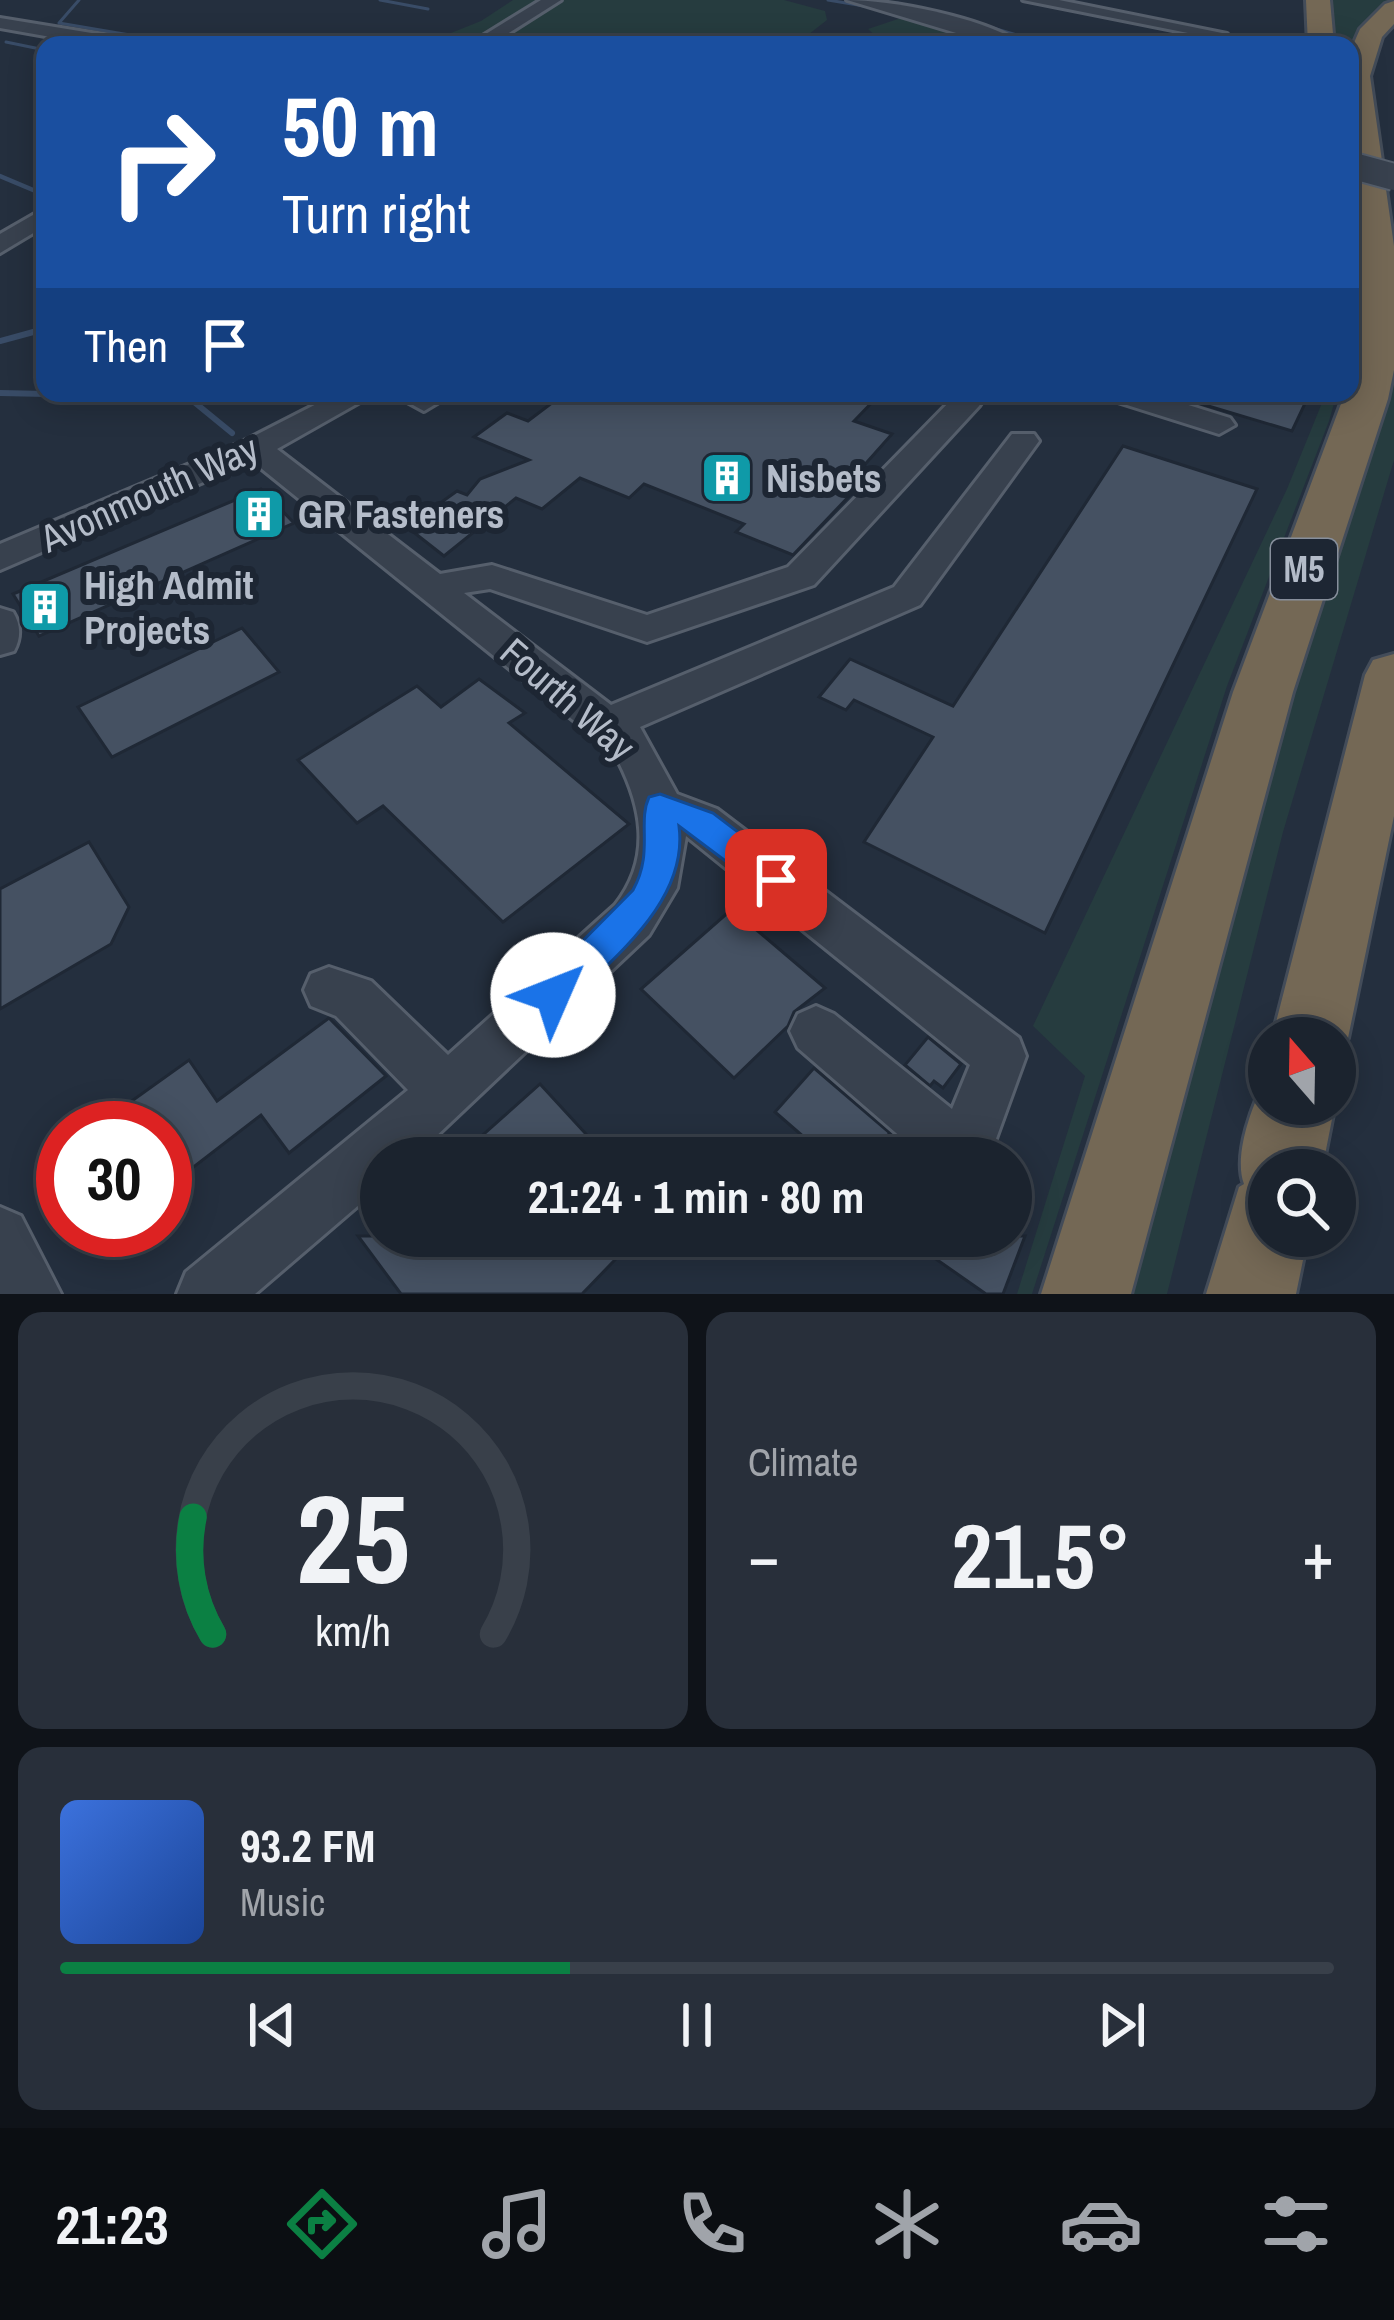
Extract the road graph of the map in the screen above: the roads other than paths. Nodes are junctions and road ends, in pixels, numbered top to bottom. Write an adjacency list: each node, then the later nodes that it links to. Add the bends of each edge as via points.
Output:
1 (553, 0): 10 (street)
2 (855, 0): 5 (street)
3 (1031, 0): 8 (street)
4 (1318, 0): 12 (highway)
5 (921, 5): 11 (street)
6 (1394, 9): 13 (highway, M5, via 1370,35)
7 (0, 23): 9 (street)
8 (1221, 35)
9 (76, 36)
10 (492, 36)
11 (996, 36)
12 (1320, 36)
13 (1359, 67)
14 (1359, 101): 17 (highway, M5)
15 (1359, 188): 17 (highway)
16 (1359, 188): 17 (street, bridge)
17 (1373, 220): 41 (highway, M5, via 1378,344 1366,399 1263,692)
18 (36, 221): 19 (street)
19 (0, 245)
20 (344, 402): 25 (street, Avonmouth Way)
21 (966, 402): 27 (street, via 801,576 647,629 493,577)
22 (1147, 402): 23 (street)
23 (1219, 425)
24 (1024, 441): 31 (street, via 907,596)
25 (255, 448): 26 (street, Avonmouth Way); 27 (street, Fourth Way)
26 (0, 558)
27 (439, 590): 31 (street, Fourth Way)
28 (0, 621): 29 (street)
29 (0, 641)
30 (1394, 676): 34 (highway)
31 (607, 724): 32 (street, Fourth Way, via 629,742)
32 (660, 806): 35 (street, via 701,822 1000,1055 963,1154); 36 (street, Fourth Way, via 659,873 645,901)
33 (329, 990): 36 (street, via 353,998)
34 (1315, 1017)
35 (816, 1031)
36 (448, 1092): 40 (street, Fourth Way)
37 (0, 1237): 39 (street)
38 (1260, 1257): 42 (highway)
39 (30, 1294)
40 (208, 1294)
41 (1086, 1294)
42 (1251, 1294)

